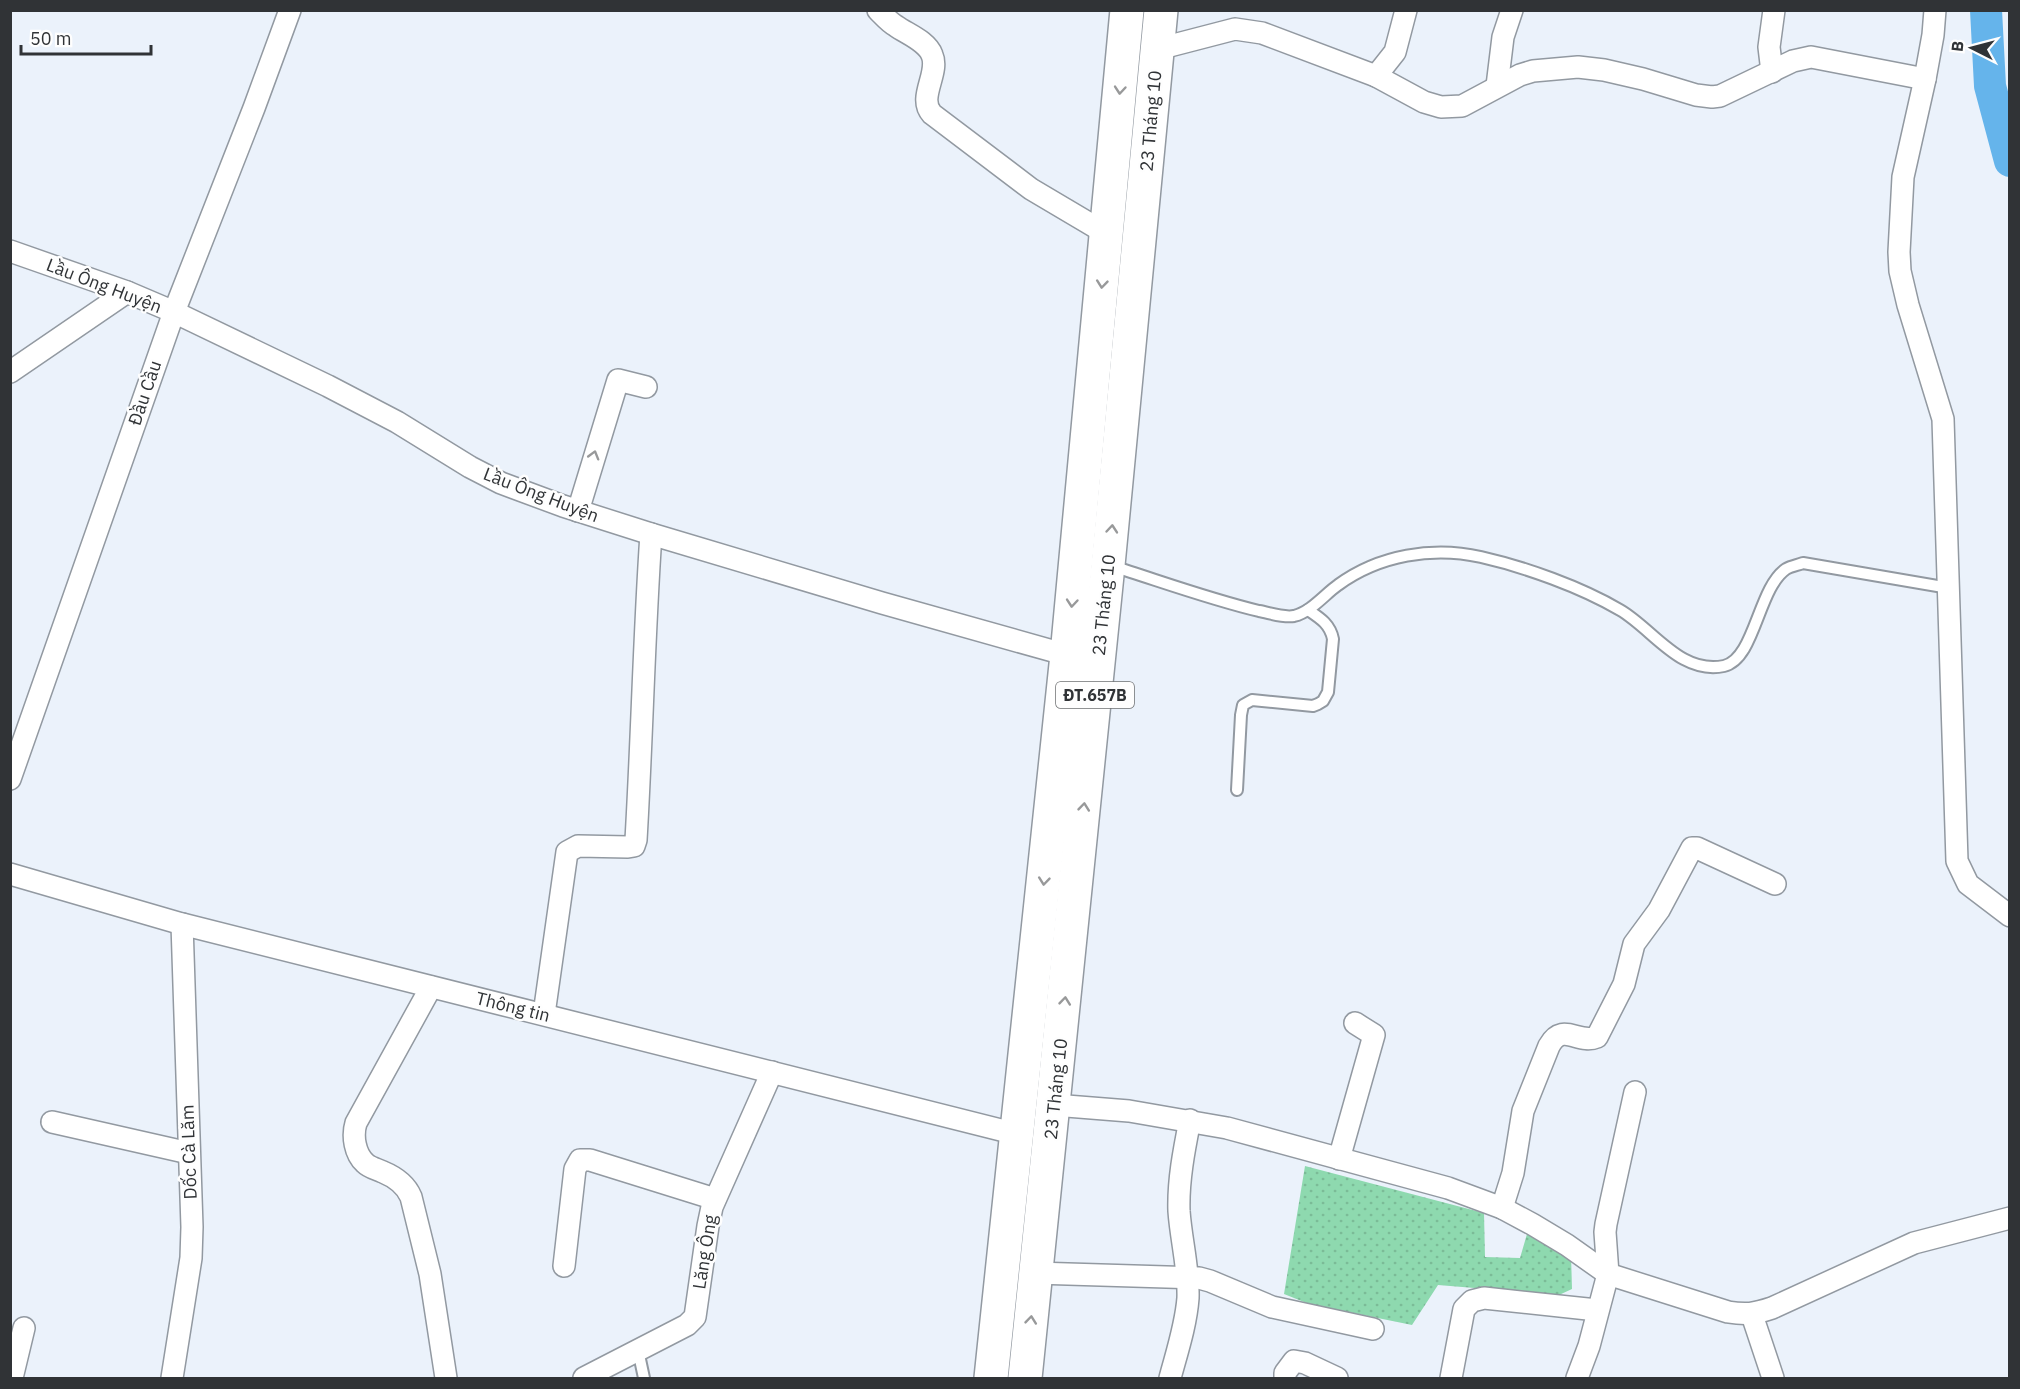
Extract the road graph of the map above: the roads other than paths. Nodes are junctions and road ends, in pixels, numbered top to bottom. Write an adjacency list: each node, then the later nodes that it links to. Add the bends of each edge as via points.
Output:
1 (290, 10): 18 (street, Đầu Cầu)
2 (878, 10): 15 (street, via 932,53 927,105 932,114 1031,189)
3 (1126, 10): 9 (main road, 23 Tháng 10 / ĐT.657B)
4 (1161, 10): 10 (main road, 23 Tháng 10 / ĐT.657B)
5 (1406, 10): 12 (street, via 1395,52)
6 (1512, 10): 14 (street, via 1503,37)
7 (1774, 10): 11 (street, via 1769,47)
8 (1935, 10): 13 (street)
9 (1124, 47): 10 (main road); 15 (main road, 23 Tháng 10 / ĐT.657B, one-way to 15)
10 (1158, 49): 12 (street, via 1235,29 1248,30); 23 (main road, 23 Tháng 10 / ĐT.657B, one-way to 10)
11 (1772, 72): 13 (street, via 1792,61 1811,57); 14 (street, via 1712,97 1590,68 1533,72)
12 (1376, 76): 14 (street, via 1424,102 1449,108 1471,102)
13 (1925, 79): 24 (street, via 1903,177 1899,252 1908,305 1943,419)
14 (1497, 86)
15 (1107, 234): 26 (main road, 23 Tháng 10 / ĐT.657B, one-way to 26)
16 (10, 251): 17 (street, Lầu Ông Huyện)
17 (127, 292): 18 (street, Lầu Ông Huyện); 19 (street)
18 (174, 312): 21 (street, Lầu Ông Huyện, via 398,422 484,475); 27 (street, Đầu Cầu)
19 (10, 372)
20 (646, 387): 21 (street, one-way to 20, via 618,380)
21 (578, 511): 22 (street, Lầu Ông Huyện)
22 (651, 534): 26 (street, Lầu Ông Huyện); 34 (street, via 636,840 634,846 578,846 567,852)
23 (1108, 565): 25 (lane, via 1276,615 1294,616); 38 (main road, 23 Tháng 10 / ĐT.657B, one-way to 23)
24 (1948, 588): 25 (lane, via 1803,563 1793,566 1771,586 1739,656 1725,666 1711,667 1674,654 1621,610 1594,597 1515,566 1466,554 1422,553 1380,563 1342,582); 31 (street, via 1957,861 1968,884)
25 (1308, 610): 28 (lane, via 1326,622 1334,639 1328,692 1323,701 1313,706 1252,700 1243,705)
26 (1067, 655): 41 (main road, 23 Tháng 10 / ĐT.657B, one-way to 41)
27 (10, 779)
28 (1237, 790)
29 (10, 874): 32 (street, Thông tin)
30 (1775, 884): 45 (street, via 1692,848 1659,910 1634,944 1624,984 1597,1037 1588,1040 1565,1034 1555,1037 1549,1046 1523,1111 1513,1173)
31 (2010, 916)
32 (182, 924): 33 (street, Thông tin); 42 (street, Dốc Cà Lăm)
33 (431, 987): 34 (street, Thông tin); 58 (street, via 356,1123 354,1141 363,1162 398,1181 411,1197 430,1274)
34 (544, 1014): 36 (street, Thông tin)
35 (1355, 1023): 43 (street, via 1374,1035)
36 (772, 1072): 41 (street, Thông tin); 44 (street, Lăng Ông)
37 (1635, 1092): 49 (street, via 1606,1224)
38 (1054, 1105): 39 (street); 48 (main road, 23 Tháng 10 / ĐT.657B)
39 (1190, 1120): 43 (street); 50 (street, via 1180,1175 1179,1208)
40 (52, 1122): 42 (street)
41 (1017, 1134): 61 (main road, 23 Tháng 10 / ĐT.657B)
42 (189, 1153): 57 (street, Dốc Cà Lăm, via 191,1258)
43 (1339, 1159): 45 (street, via 1448,1188)
44 (715, 1199): 47 (street, via 580,1160); 55 (street, Lăng Ông, via 694,1317 687,1326)
45 (1502, 1208): 49 (street)
46 (2010, 1218): 52 (street, via 1914,1243)
47 (564, 1266)
48 (1035, 1273): 50 (street); 62 (main road, 23 Tháng 10 / ĐT.657B, one-way to 48)
49 (1608, 1274): 51 (street); 52 (street, via 1728,1312)
50 (1188, 1278): 54 (street, via 1210,1281 1272,1306); 63 (street, via 1187,1309)
51 (1597, 1310): 66 (street, via 1484,1298 1472,1301 1462,1314); 67 (street)
52 (1752, 1315): 68 (street)
53 (24, 1328): 56 (street)
54 (1373, 1329)
55 (638, 1350): 59 (street, Lăng Ông); 60 (lane)
56 (12, 1378)
57 (172, 1378)
58 (446, 1378)
59 (585, 1378)
60 (644, 1378)
61 (991, 1378)
62 (1025, 1378)
63 (1170, 1378)
64 (1285, 1378): 65 (street, via 1294,1361)
65 (1337, 1378)
66 (1451, 1378)
67 (1577, 1378)
68 (1773, 1378)

